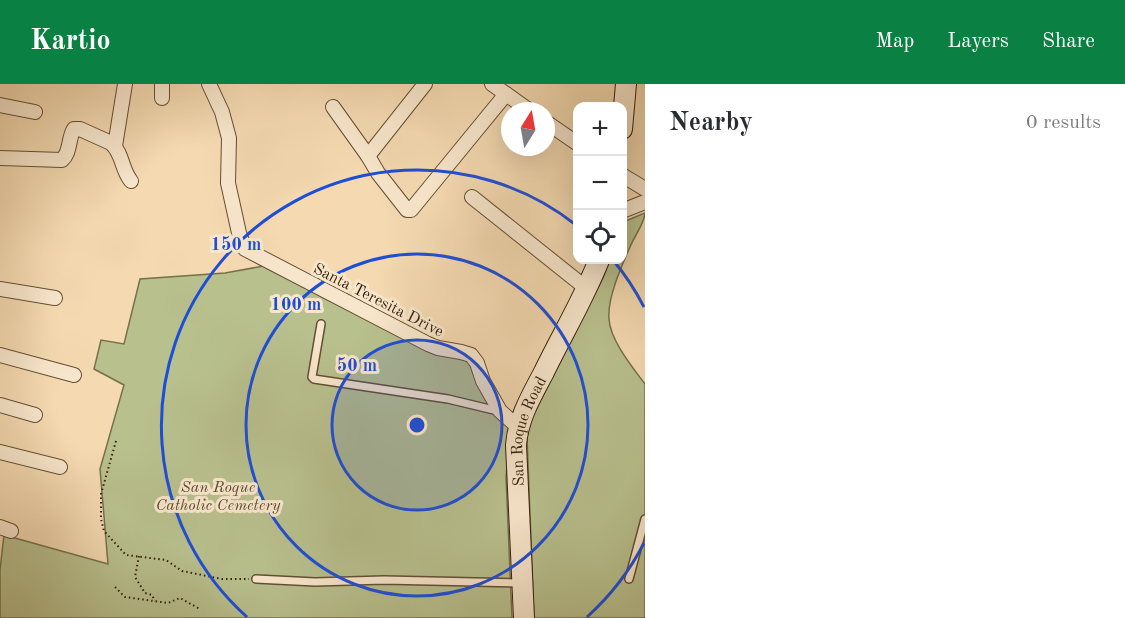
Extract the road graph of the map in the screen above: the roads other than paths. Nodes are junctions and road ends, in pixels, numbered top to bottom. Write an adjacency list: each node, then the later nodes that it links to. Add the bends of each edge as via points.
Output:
1 (125, 84): 14 (street)
2 (209, 84): 31 (street, Santa Teresita Drive, via 229,138 228,183 244,247 428,344 471,355)
3 (425, 84): 15 (street)
4 (492, 84): 6 (street)
5 (626, 84): 8 (main road)
6 (506, 94): 7 (street); 15 (street, via 411,210 406,210)
7 (517, 102)
8 (624, 102)
9 (0, 105): 11 (street)
10 (333, 107): 15 (street)
11 (35, 112)
12 (555, 128): 13 (street)
13 (573, 141)
14 (115, 146): 16 (street, via 74,129 62,160); 18 (street)
15 (368, 156)
16 (0, 158)
17 (627, 178): 19 (street)
18 (131, 181)
19 (645, 189)
20 (472, 198): 24 (street)
21 (645, 202): 22 (street)
22 (625, 210)
23 (596, 264): 24 (main road, San Roque Road)
24 (586, 288): 33 (main road, San Roque Road)
25 (0, 289): 26 (street)
26 (55, 298)
27 (321, 324): 31 (lane, via 314,379 448,399)
28 (0, 355): 29 (street)
29 (74, 375)
30 (0, 405): 32 (street)
31 (500, 411): 33 (street, Santa Teresita Drive)
32 (35, 414)
33 (519, 427): 39 (main road, San Roque Road, via 516,445)
34 (0, 452): 35 (street)
35 (60, 467)
36 (645, 519): 38 (lane)
37 (256, 579): 39 (lane)
38 (629, 579)
39 (523, 584): 40 (main road, San Roque Road)
40 (524, 618)

